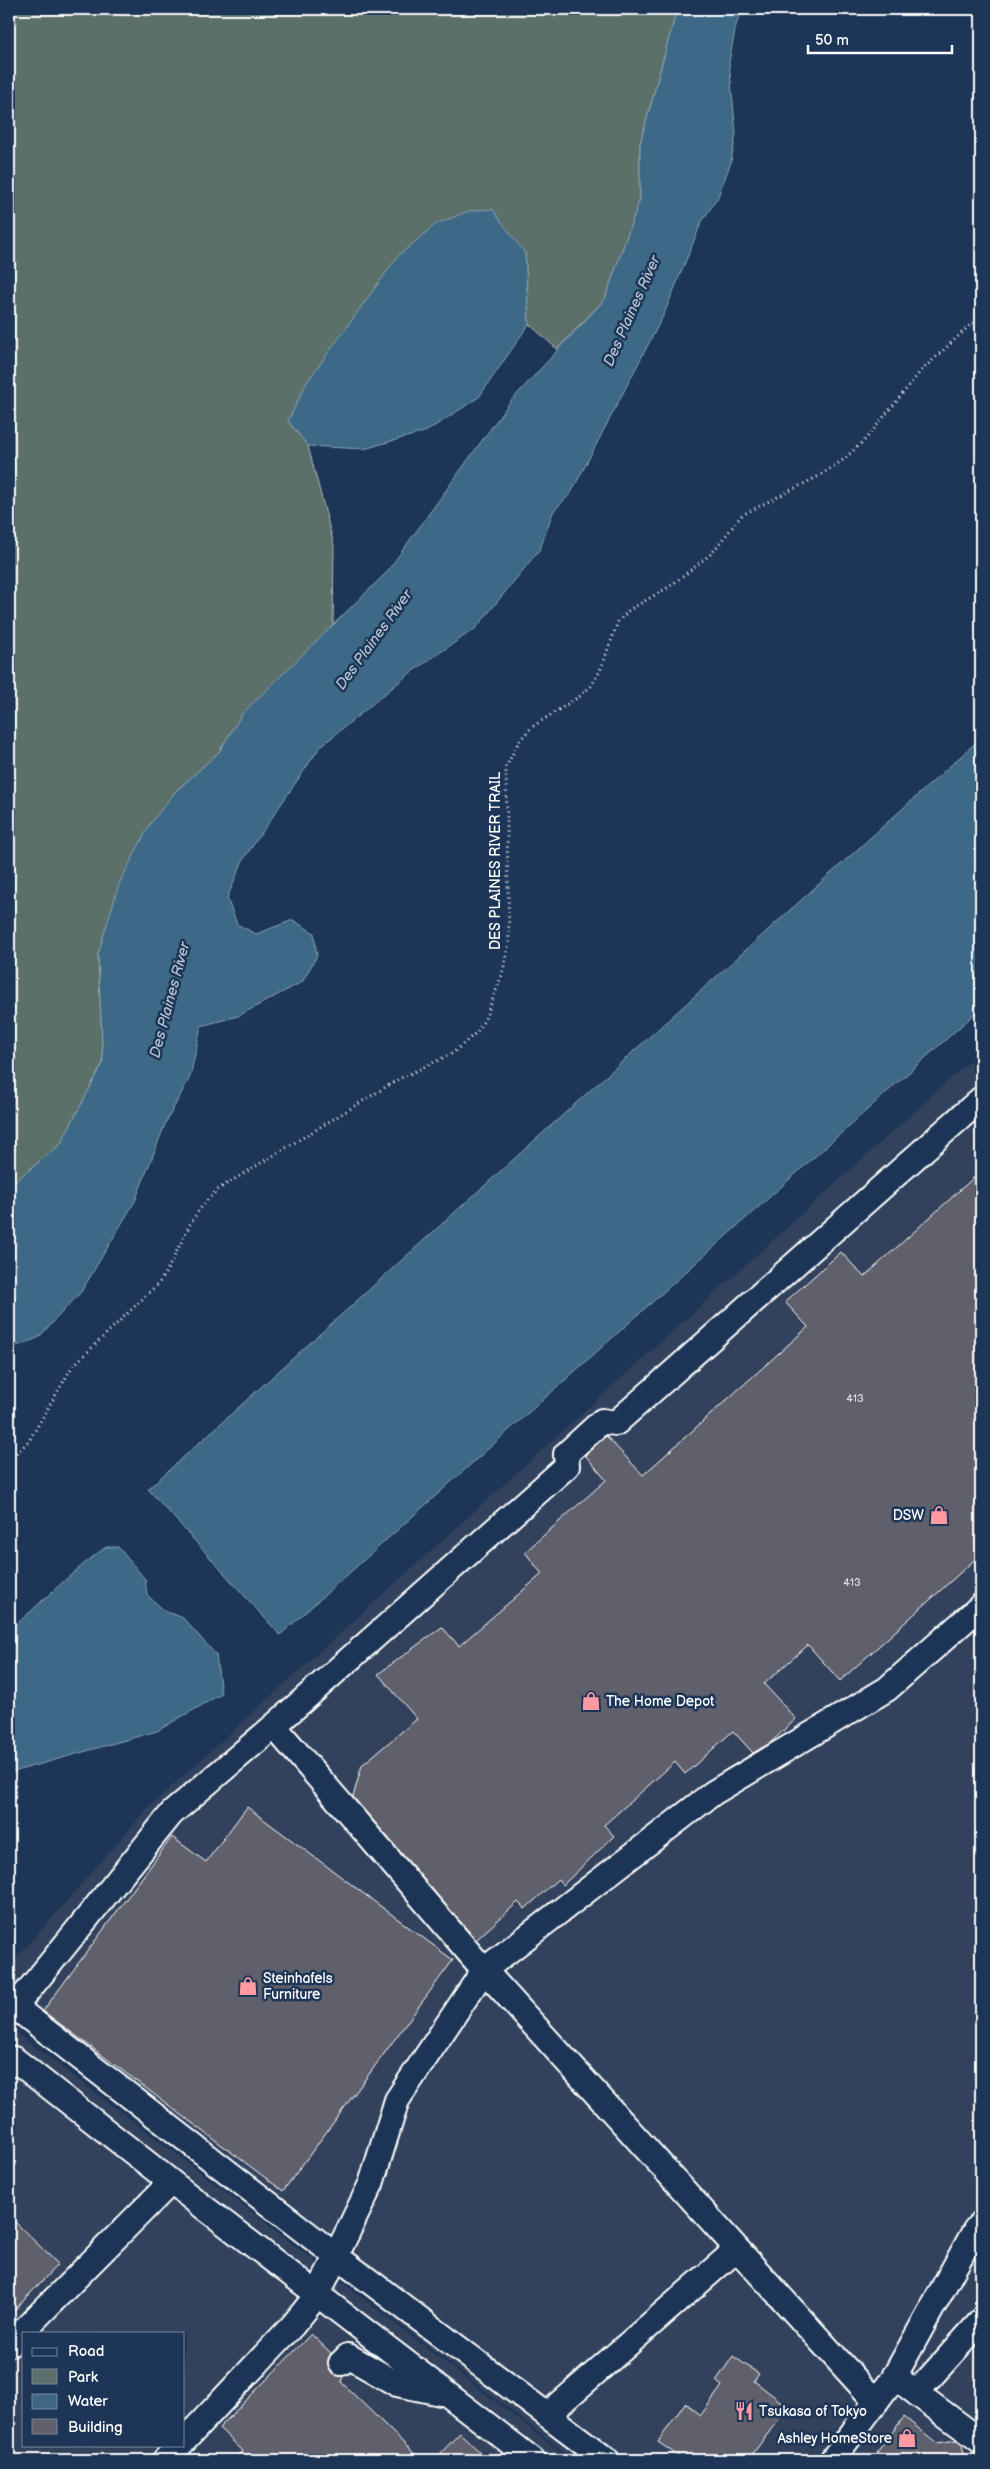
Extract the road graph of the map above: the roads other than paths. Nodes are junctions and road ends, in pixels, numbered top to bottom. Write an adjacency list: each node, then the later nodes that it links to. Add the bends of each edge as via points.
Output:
1 (981, 1100): 3 (lane, via 616,1423 602,1421 566,1454 567,1466)
2 (981, 1606): 4 (lane, via 887,1689 713,1793)
3 (274, 1726): 4 (lane); 9 (lane, via 172,1813 15,2007)
4 (484, 1970): 8 (lane); 9 (lane, via 397,2100 371,2184)
5 (9, 2065): 6 (lane, via 14,2059)
6 (172, 2182): 10 (lane); 12 (lane)
7 (981, 2223): 14 (lane)
8 (736, 2249): 17 (lane); 18 (lane)
9 (336, 2256): 10 (lane); 18 (lane)
10 (318, 2294): 16 (lane); 19 (lane, via 287,2332)
11 (981, 2321): 15 (lane)
12 (9, 2345)
13 (341, 2363): 16 (lane, via 348,2356 397,2384)
14 (894, 2376): 15 (lane); 17 (lane)
15 (916, 2393): 20 (lane)
16 (447, 2394): 23 (lane)
17 (876, 2402): 25 (lane)
18 (547, 2415): 24 (lane)
19 (185, 2441)
20 (981, 2441)
21 (179, 2446): 22 (lane)
22 (165, 2460)
23 (533, 2460)
24 (607, 2460)
25 (832, 2460)

